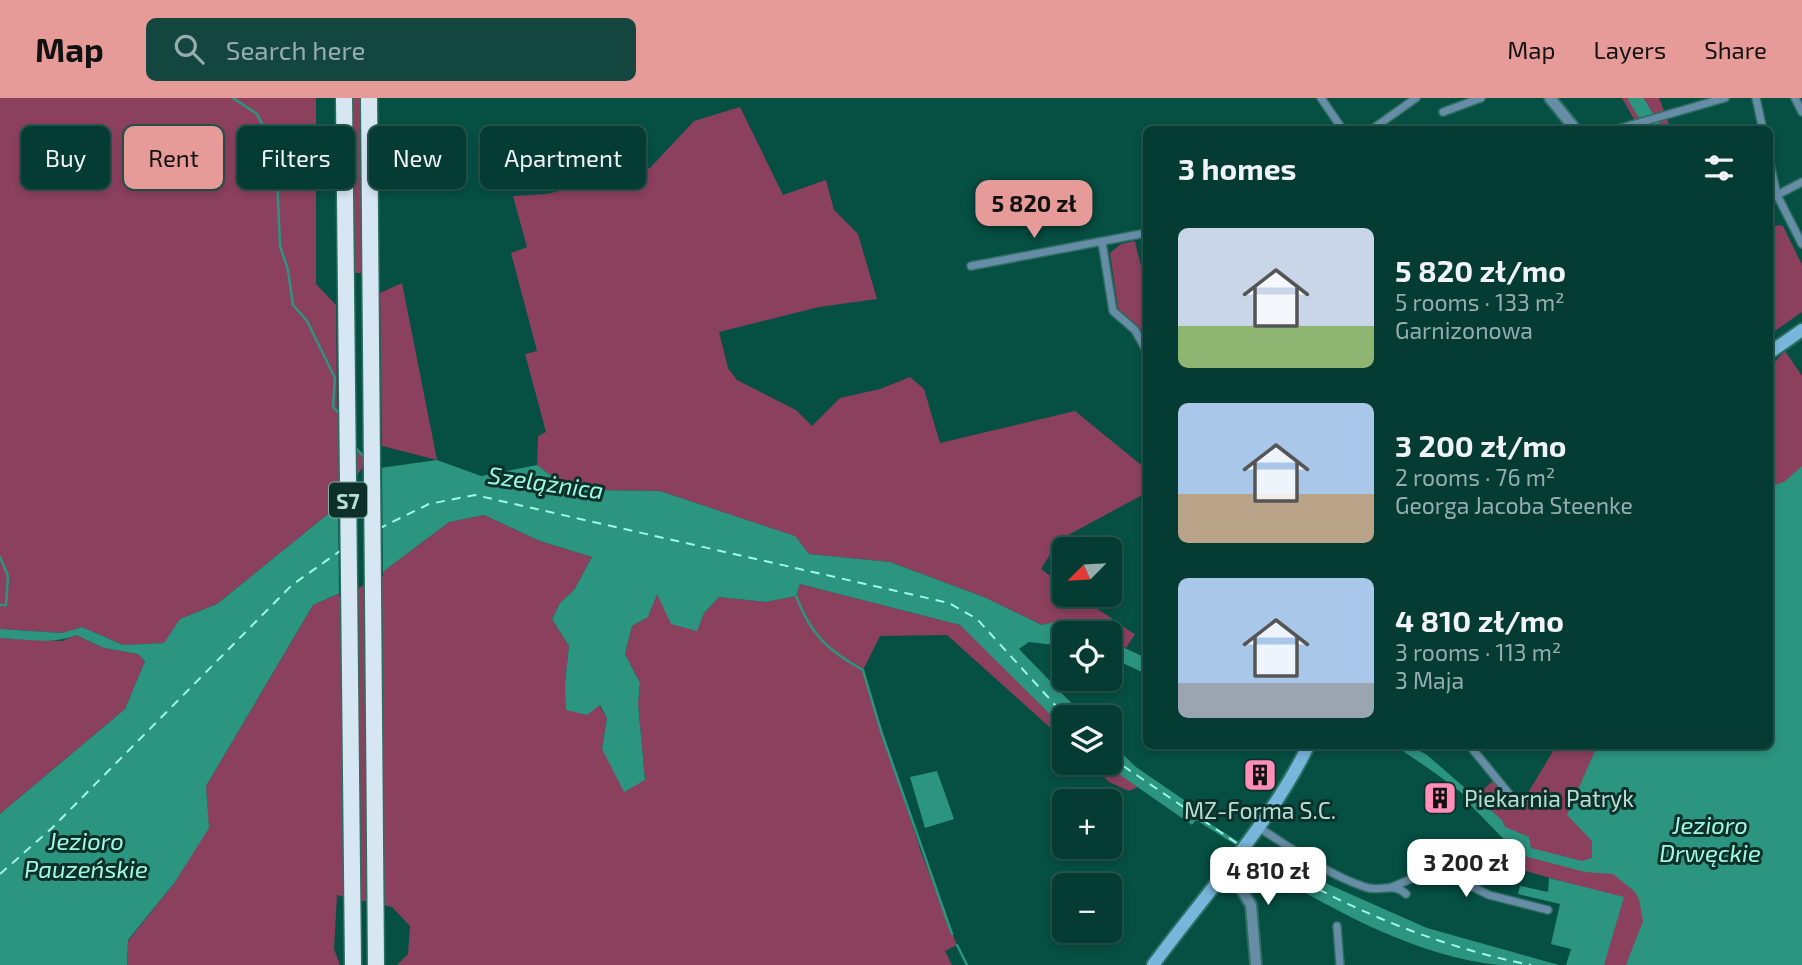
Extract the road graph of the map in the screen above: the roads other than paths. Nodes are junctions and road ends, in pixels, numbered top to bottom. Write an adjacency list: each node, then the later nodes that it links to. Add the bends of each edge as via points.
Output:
1 (344, 98): 36 (highway, S7)
2 (369, 98): 37 (highway, S7)
3 (1321, 98): 12 (street)
4 (1416, 98): 13 (street)
5 (1481, 98): 11 (street)
6 (1550, 98): 14 (street)
7 (1725, 98): 15 (street)
8 (1756, 98): 16 (street)
9 (1795, 98): 10 (street)
10 (1802, 112)
11 (1443, 113)
12 (1340, 126)
13 (1377, 126)
14 (1573, 126)
15 (1626, 126)
16 (1762, 126)
17 (1773, 177): 19 (street)
18 (1802, 182): 19 (street)
19 (1777, 195): 22 (street)
20 (1143, 234): 21 (street)
21 (1102, 242): 23 (street); 25 (street, via 1113,311)
22 (1802, 244)
23 (971, 266)
24 (1802, 330): 26 (main road)
25 (1143, 344)
26 (1773, 350)
27 (1307, 749): 30 (main road)
28 (1472, 749): 29 (street)
29 (1514, 800)
30 (1255, 829): 31 (main road); 32 (street, via 1366,888)
31 (1230, 862): 38 (main road); 39 (street, via 1251,905)
32 (1392, 887): 33 (street); 34 (street, via 1454,861 1465,883 1489,895)
33 (1406, 894)
34 (1548, 909)
35 (1337, 926): 40 (street)
36 (353, 965)
37 (376, 965)
38 (1153, 965)
39 (1256, 965)
40 (1340, 965)

